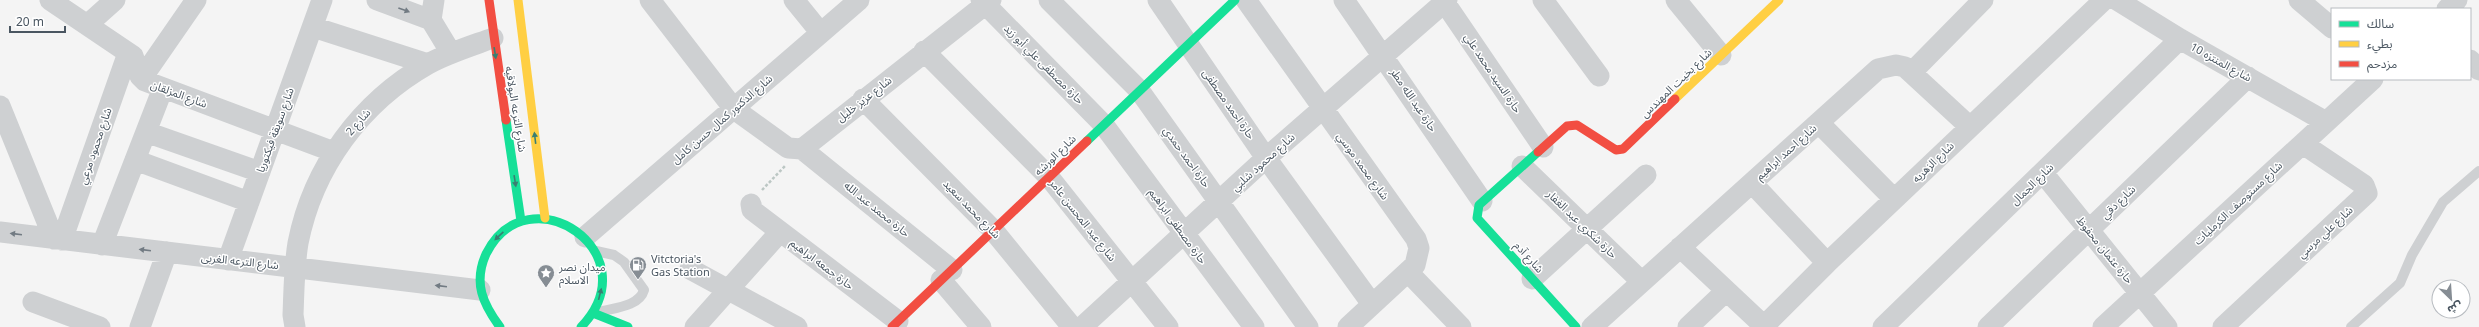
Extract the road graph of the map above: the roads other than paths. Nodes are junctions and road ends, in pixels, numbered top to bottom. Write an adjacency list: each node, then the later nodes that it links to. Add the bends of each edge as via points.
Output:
1 (50, 0): 28 (street, شارع المزلقان)
2 (115, 0): 28 (street)
3 (196, 0): 46 (street)
4 (322, 0): 29 (street, شارع سويقة فيكتوريا)
5 (377, 0): 26 (street, one-way to 26)
6 (489, 0): 32 (street, شارع الترعه البولاقيه)
7 (518, 0): 78 (street, شارع الترعه البولاقيه, one-way to 7)
8 (650, 0): 52 (street)
9 (794, 0): 31 (street)
10 (859, 0): 31 (street, شارع الدكتور كمال حسن كامل)
11 (1050, 0): 49 (street, حارة احمد حمدي)
12 (1158, 0): 34 (street, حارة احمد مصطفى)
13 (1235, 0): 34 (street, شارع الورشه)
14 (1246, 0): 53 (street, شارع محمد موسي)
15 (1344, 0): 39 (street, حارة عبد الله مطر)
16 (1543, 0): 44 (street)
17 (1676, 0): 38 (street)
18 (1779, 0): 38 (street, شارع بخيت المهندس)
19 (1983, 0): 43 (street)
20 (2104, 0): 57 (street, شارع الزهريه)
21 (2118, 0): 33 (street, شارع المنتزه 10)
22 (2299, 0): 30 (street)
23 (2457, 0): 27 (street)
24 (985, 1): 35 (street, شارع عزيز خليل); 56 (street, حارة مصطفى علي أبو زيد)
25 (1445, 1): 39 (street, شارع محمود شلبي); 61 (street, حارة السيد محمد علي)
26 (434, 8): 37 (street)
27 (2449, 8)
28 (87, 25): 36 (street, شارع المزلقان)
29 (313, 27): 41 (street); 58 (street, شارع سويقة فيكتوريا)
30 (2331, 27)
31 (820, 32): 52 (street, شارع الدكتور كمال حسن كامل)
32 (493, 38): 37 (street, شارع 2); 79 (street, شارع الترعه البولاقيه, one-way to 79)
33 (2180, 39): 45 (street, شارع المنتزه 10); 69 (street, شارع الجمال)
34 (1188, 44): 49 (street, شارع الورشه); 64 (street, حارة احمد مصطفى)
35 (924, 51): 50 (street, شارع عزيز خليل); 71 (street, شارع عبد المحسن عامر)
36 (128, 53): 46 (street, شارع المزلقان, via 136,61); 86 (street, شارع محمود مرعي)
37 (451, 53): 41 (street, شارع 2)
38 (1721, 55): 61 (street, شارع بخيت المهندس, via 1623,149 1616,150 1577,125 1567,126)
39 (1383, 56): 53 (street, شارع محمود شلبي); 74 (street, حارة عبد الله مطر)
40 (2471, 61): 42 (street)
41 (428, 64): 63 (street, شارع 2, via 401,81 376,102 353,125)
42 (2479, 70)
43 (1912, 72): 55 (street, شارع احمد ابراهيم, via 1896,65 1878,69); 57 (street)
44 (1599, 76)
45 (2248, 77): 54 (street, شارع المنتزه 10); 82 (street, شارع دقي)
46 (142, 78): 48 (street, شارع المزلقان)
47 (2372, 80): 54 (street, شارع مستوصف الكرمليات)
48 (163, 88): 58 (street, شارع المزلقان); 59 (street)
49 (1139, 90): 56 (street, شارع الورشه); 76 (street, حارة احمد حمدي)
50 (863, 99): 62 (street, شارع عزيز خليل); 81 (street, شارع محمد سعيد)
51 (0, 106): 86 (street)
52 (734, 109): 62 (street, via 788,148); 87 (street, شارع الدكتور كمال حسن كامل)
53 (1322, 109): 64 (street, شارع محمود شلبي); 95 (street, شارع محمد موسي, via 1416,239 1418,257)
54 (2326, 122): 60 (street, شارع مستوصف الكرمليات)
55 (1820, 123): 72 (street, شارع احمد ابراهيم); 73 (street)
56 (1103, 124): 71 (street, شارع الورشه); 85 (street, حارة مصطفى ابراهيم)
57 (1970, 127): 73 (street, شارع الزهريه)
58 (275, 130): 63 (street, شارع المزلقان); 67 (street, شارع سويقة فيكتوريا)
59 (146, 132): 65 (street); 67 (street)
60 (2303, 144): 103 (street, شارع مستوصف الكرمليات); 132 (street, شارع علي مرسي, via 2364,185 2367,193)
61 (1543, 147): 66 (street)
62 (802, 148): 96 (street, حارة محمد عبد الله)
63 (334, 152): 93 (street, شارع 2, via 310,201 298,243)
64 (1266, 158): 76 (street, شارع محمود شلبي); 105 (street, حارة احمد مصطفى)
65 (135, 160): 75 (street); 88 (street)
66 (1522, 166): 74 (street); 80 (street, حارة شكري عبد الغفار)
67 (260, 172): 75 (street, شارع سويقة فيكتوريا)
68 (2479, 172): 133 (lane, via 2443,202 2415,248 2400,283)
69 (2043, 173): 82 (street, حارة عثمان محفوظ); 108 (street, شارع الجمال)
70 (1646, 175): 80 (street)
71 (1049, 177): 81 (street, شارع الورشه); 98 (street, شارع عبد المحسن عامر)
72 (1752, 183): 89 (street, شارع احمد ابراهيم); 92 (street)
73 (1894, 199): 92 (street, شارع الزهريه)
74 (1482, 201): 97 (street, شارع آدم, via 1477,209 1477,218)
75 (249, 202): 91 (street, شارع سويقة فيكتوريا)
76 (1219, 202): 85 (street, شارع محمود شلبي); 122 (street, حارة احمد حمدي)
77 (751, 204): 84 (street, حارة جمعه ابراهيم, via 752,210)
78 (546, 218): 79 (street); 87 (street, via 567,224)
79 (521, 221): 100 (street, one-way to 100, via 491,243 480,266)
80 (1587, 229): 97 (street); 99 (street, حارة شكري عبد الغفار)
81 (993, 230): 96 (street, شارع الورشه); 118 (street, شارع محمد سعيد)
82 (2089, 230): 103 (street, حارة عثمان محفوظ); 129 (street, شارع دقي)
83 (0, 232): 86 (street, شارع الترعه الغربى, one-way to 83)
84 (779, 232): 101 (street); 107 (street, حارة جمعه ابراهيم)
85 (1184, 234): 98 (street, شارع محمود شلبي); 121 (street, حارة مصطفى ابراهيم)
86 (58, 239): 88 (street, شارع الترعه الغربى)
87 (591, 244): 106 (street, one-way to 87, via 602,288 603,275); 106 (lane, via 624,262 644,290 632,303)
88 (102, 245): 90 (street, شارع الترعه الغربى, one-way to 88)
89 (1680, 247): 99 (street, شارع احمد ابراهيم); 102 (street)
90 (167, 252): 91 (street, شارع الترعه الغربى); 110 (street)
91 (228, 260): 93 (street, شارع الترعه الغربى)
92 (1827, 263): 128 (street, شارع الزهريه)
93 (295, 267): 100 (street, شارع الترعه الغربى, one-way to 93); 111 (street, شارع 2)
94 (690, 269): 101 (street)
95 (1408, 272): 105 (street, شارع محمد موسي); 124 (street)
96 (946, 275): 107 (street, شارع الورشه); 117 (street, حارة محمد عبد الله)
97 (1532, 278): 125 (street, شارع آدم)
98 (1133, 282): 119 (street, شارع محمود شلبي); 120 (street, شارع عبد المحسن عامر)
99 (1642, 282): 126 (street, شارع احمد ابراهيم)
100 (480, 290): 112 (street, via 487,311)
101 (728, 290): 115 (street); 116 (street)
102 (1725, 292): 127 (street); 128 (street)
103 (2140, 294): 130 (street, شارع مستوصف الكرمليات); 131 (street, حارة عثمان محفوظ)
104 (33, 302): 109 (street)
105 (1372, 304): 123 (street, شارع محمد موسي)
106 (593, 313): 113 (street); 114 (street)
107 (895, 324)
108 (1890, 325)
109 (100, 327)
110 (140, 327)
111 (295, 327)
112 (500, 327)
113 (581, 327)
114 (628, 327)
115 (695, 327)
116 (797, 327)
117 (981, 327)
118 (1072, 327)
119 (1082, 327)
120 (1168, 327)
121 (1254, 327)
122 (1308, 327)
123 (1348, 327)
124 (1461, 327)
125 (1576, 327)
126 (1592, 327)
127 (1688, 327)
128 (1765, 327)
129 (1988, 327)
130 (2103, 327)
131 (2167, 327)
132 (2223, 327)
133 (2351, 327)

